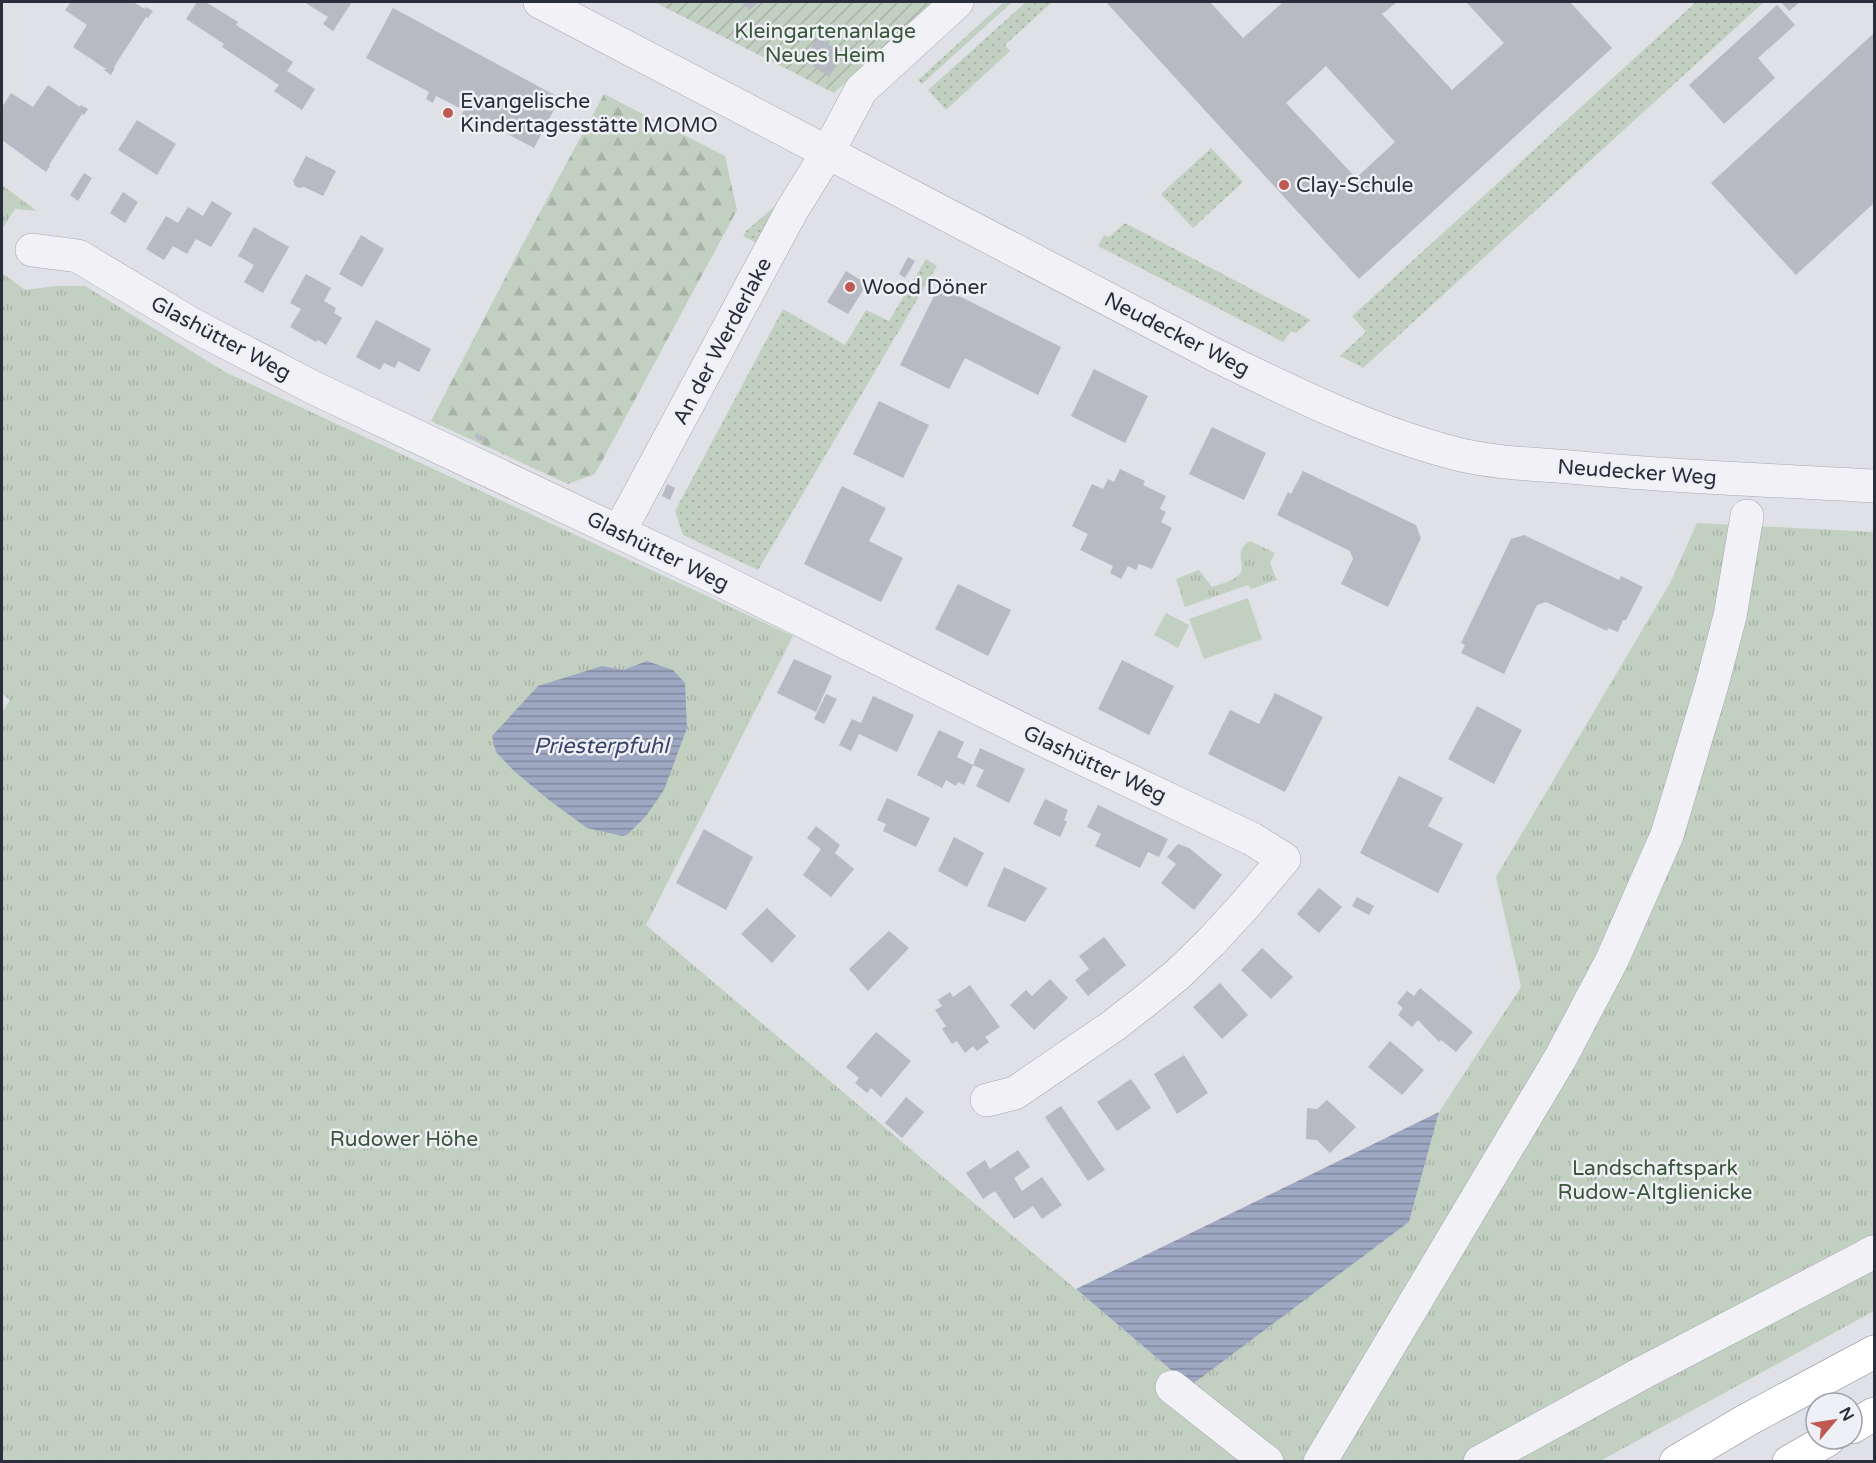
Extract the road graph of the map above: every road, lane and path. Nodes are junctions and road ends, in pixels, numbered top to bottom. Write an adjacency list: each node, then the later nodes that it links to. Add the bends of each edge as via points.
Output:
1 (540, 2): 3 (street, Neudecker Weg)
2 (957, 2): 3 (street, An der Werderlake, via 861,90)
3 (828, 152): 5 (street, Neudecker Weg, via 1224,359 1381,431 1490,460); 7 (street, An der Werderlake, via 792,210)
4 (32, 250): 7 (street, Glashütter Weg, via 78,256 193,325 304,383)
5 (1872, 486)
6 (1747, 516): 14 (street, via 1730,616 1667,835 1612,960 1561,1057)
7 (619, 532): 8 (street, Glashütter Weg, via 1252,839 1284,859 1177,975 1113,1026 1015,1093)
8 (987, 1100)
9 (1875, 1252): 15 (street)
10 (1875, 1352): 16 (highway)
11 (1172, 1387): 13 (street)
12 (1808, 1451): 17 (highway)
13 (1267, 1461)
14 (1320, 1461)
15 (1480, 1461)
16 (1676, 1461)
17 (1790, 1461)

